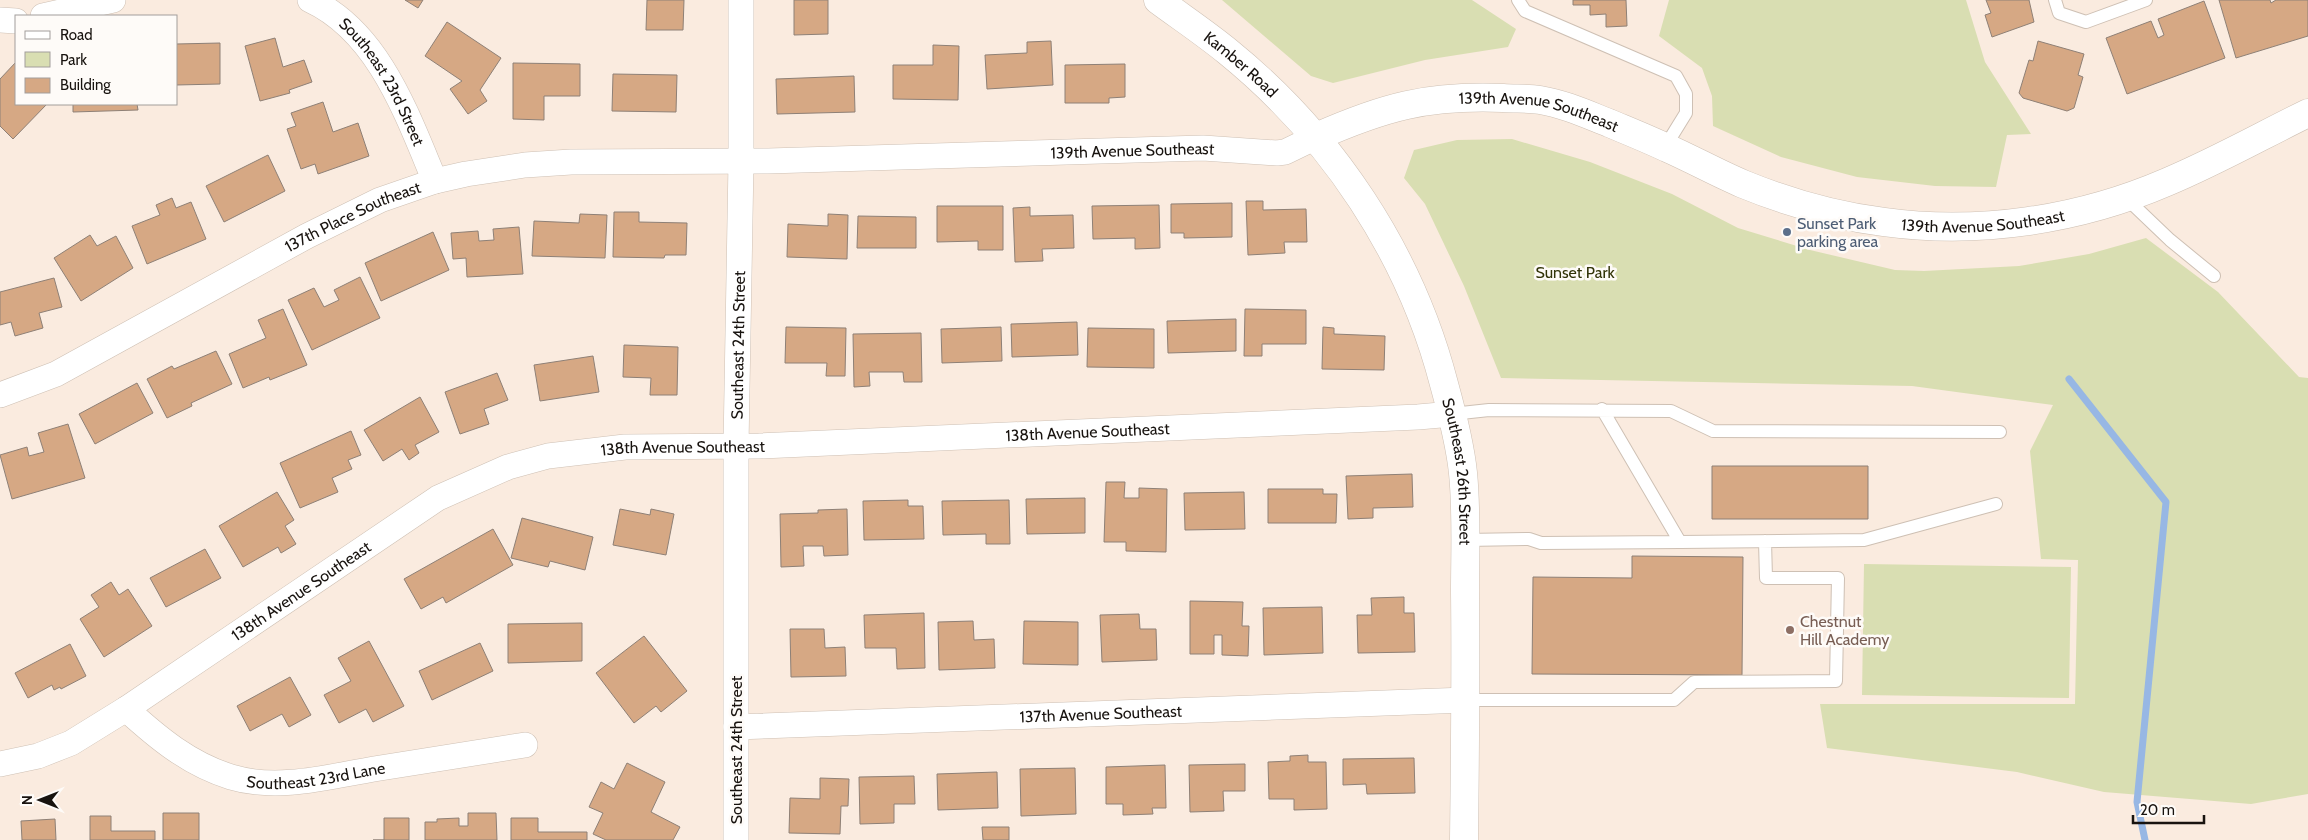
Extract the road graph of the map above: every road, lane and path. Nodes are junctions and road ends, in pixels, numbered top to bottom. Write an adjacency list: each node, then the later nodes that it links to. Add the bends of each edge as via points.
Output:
1 (113, 0): 8 (street)
2 (310, 0): 15 (street, Southeast 23rd Street, via 338,15 381,67 406,112)
3 (741, 0): 14 (street, Southeast 24th Street)
4 (1158, 0): 12 (street, Kamber Road, via 1228,51)
5 (1518, 0): 13 (lane, via 1525,11 1676,76 1686,94 1686,113)
6 (2055, 0): 7 (lane, via 2059,13 2086,22)
7 (2146, 0)
8 (47, 15)
9 (0, 20): 10 (street)
10 (15, 21)
11 (2308, 114): 16 (street, 139th Avenue Southeast, via 2168,182)
12 (1316, 137): 13 (street, 139th Avenue Southeast, via 1405,104 1476,97 1538,100 1574,109); 14 (street, 139th Avenue Southeast, via 1277,153 1203,148); 20 (street, Southeast 26th Street, via 1391,246 1409,282 1435,348)
13 (1665, 147): 16 (street, 139th Avenue Southeast, via 1742,184 1794,202 1884,222 1943,227 2014,223 2059,216)
14 (741, 162): 15 (street, 137th Place Southeast, via 553,163); 22 (street, Southeast 24th Street)
15 (435, 181): 18 (street, 137th Place Southeast, via 380,200 307,236 56,374)
16 (2126, 198): 17 (lane)
17 (2214, 276)
18 (0, 395)
19 (1602, 409): 20 (lane, via 1490,410); 21 (lane, via 1671,411 1713,431); 26 (lane)
20 (1452, 414): 22 (street, 138th Avenue Southeast); 24 (street, Southeast 26th Street, via 1463,472)
21 (2000, 432)
22 (736, 446): 28 (street, 138th Avenue Southeast, via 625,446 585,450 508,467 472,482 438,498); 29 (street, Southeast 24th Street)
23 (1996, 504): 25 (lane, via 1864,540)
24 (1465, 540): 26 (lane); 27 (street, Southeast 26th Street)
25 (1765, 541): 26 (lane); 27 (lane, via 1766,578 1838,578 1836,681 1694,682 1674,700)
26 (1680, 542)
27 (1466, 700): 29 (street, 137th Avenue Southeast); 33 (street, Southeast 26th Street)
28 (126, 709): 30 (street, Southeast 23rd Lane, via 157,737 195,762 231,777 259,782 298,782); 31 (street, 138th Avenue Southeast, via 71,743 38,756)
29 (736, 727): 32 (street, Southeast 24th Street)
30 (525, 745)
31 (0, 764)
32 (736, 840)
33 (1464, 840)

